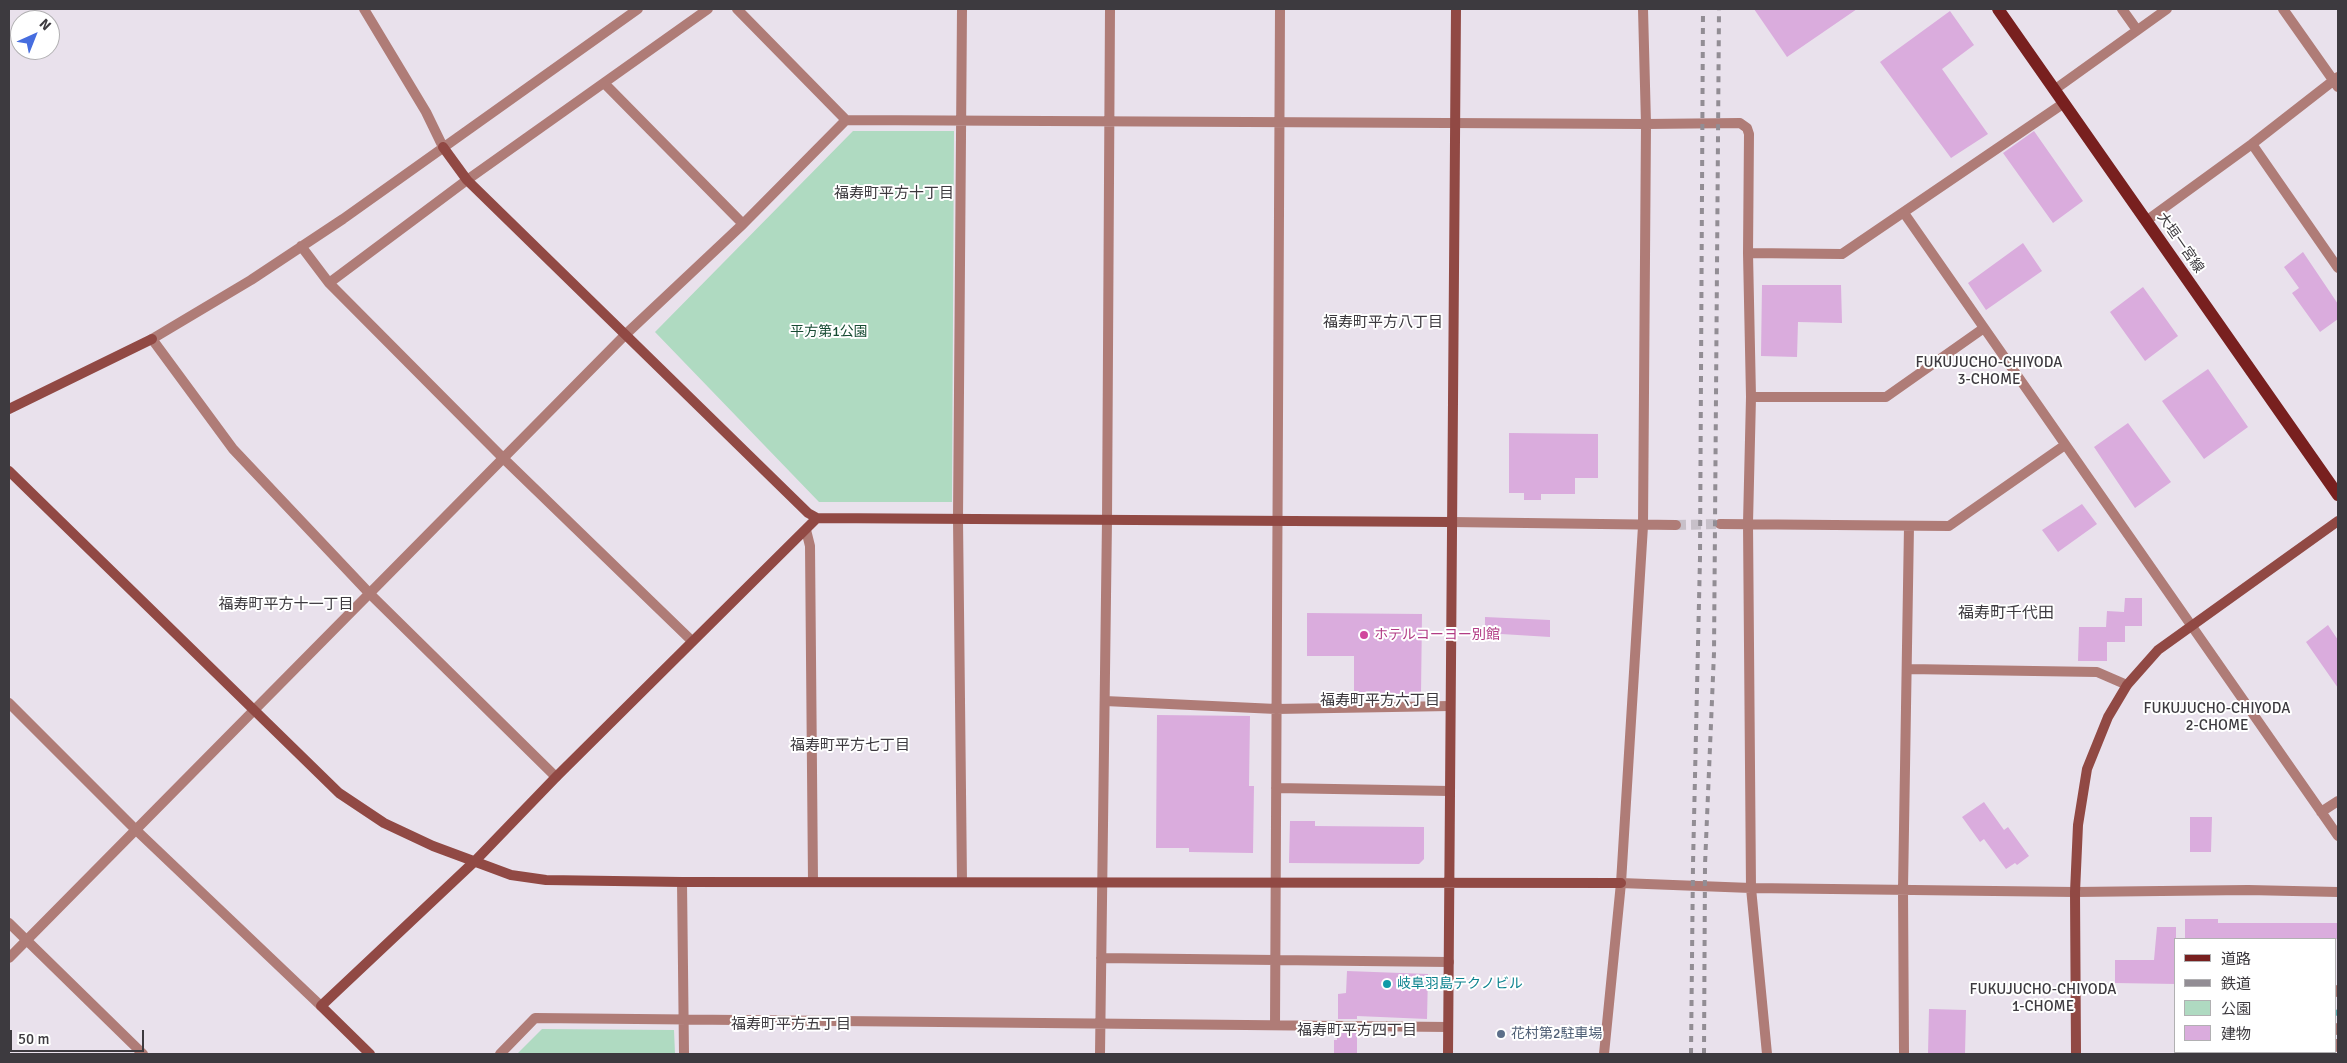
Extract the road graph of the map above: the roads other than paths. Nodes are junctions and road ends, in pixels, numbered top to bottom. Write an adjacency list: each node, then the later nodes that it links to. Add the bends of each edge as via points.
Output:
1 (364, 9): 26 (street, via 426,112)
2 (638, 9): 26 (street)
3 (708, 9): 15 (street)
4 (737, 9): 19 (street)
5 (962, 9): 20 (street)
6 (1110, 9): 21 (street)
7 (1280, 9): 22 (street)
8 (1456, 9): 23 (street)
9 (1643, 9): 24 (street)
10 (1998, 9): 17 (main road, 大垣一宮線)
11 (2122, 9): 14 (street)
12 (2167, 9): 14 (street)
13 (2283, 9): 16 (street)
14 (2137, 30): 17 (street)
15 (604, 82): 27 (street); 30 (street)
16 (2337, 82): 25 (street)
17 (2054, 90): 18 (main road, 大垣一宮線)
18 (2064, 103): 28 (street); 29 (main road, 大垣一宮線)
19 (846, 120): 20 (street); 30 (street)
20 (962, 121): 21 (street); 45 (street)
21 (1108, 122): 22 (street); 46 (street)
22 (1280, 123): 23 (street); 47 (street)
23 (1455, 123): 24 (street); 49 (street)
24 (1646, 124): 32 (street, via 1740,123 1747,128); 53 (street)
25 (2252, 144): 29 (street); 33 (street)
26 (443, 147): 27 (street); 31 (street)
27 (467, 180): 34 (street); 36 (street)
28 (1904, 213): 32 (street, via 1842,254); 35 (street)
29 (2146, 220): 43 (main road, 大垣一宮線)
30 (744, 224): 36 (street)
31 (301, 246): 34 (street); 37 (street)
32 (1748, 253): 38 (street)
33 (2338, 268)
34 (330, 282): 41 (street)
35 (1984, 328): 38 (street, via 1886,397); 40 (street)
36 (626, 334): 41 (street); 44 (street, via 808,513)
37 (152, 339): 39 (street); 56 (street, via 233,449)
38 (1750, 397): 50 (street)
39 (9, 409)
40 (2066, 444): 54 (street, via 1948,526); 57 (street)
41 (504, 458): 56 (street); 58 (street)
42 (9, 471): 65 (street)
43 (2338, 495)
44 (817, 518): 45 (street); 55 (street)
45 (958, 519): 46 (street); 76 (street)
46 (1107, 520): 47 (street); 61 (street)
47 (1277, 521): 49 (street); 64 (street)
48 (2338, 521): 57 (street)
49 (1451, 522): 53 (street); 63 (street)
50 (1748, 523): 51 (street); 54 (street); 81 (street)
51 (1720, 524)
52 (1676, 525): 53 (street)
53 (1643, 526): 80 (street)
54 (1909, 526): 59 (street)
55 (806, 530): 58 (street); 75 (street, via 810,546)
56 (370, 594): 65 (street); 66 (street)
57 (2192, 625): 60 (street, via 2158,650); 70 (street)
58 (692, 641): 66 (street)
59 (1908, 669): 60 (street, via 2098,672); 82 (street)
60 (2127, 685): 83 (street, via 2108,717 2087,769 2078,825)
61 (1105, 701): 64 (street); 77 (street)
62 (9, 703): 71 (street)
63 (1450, 706): 64 (street); 68 (street)
64 (1276, 708): 67 (street)
65 (253, 709): 71 (street); 73 (street, via 339,793 384,823)
66 (556, 777): 73 (street)
67 (1276, 788): 68 (street); 78 (street)
68 (1450, 791): 79 (street)
69 (2338, 801): 70 (street)
70 (2321, 812): 72 (street)
71 (135, 829): 86 (street); 91 (street)
72 (2338, 836)
73 (475, 861): 74 (street, via 511,875 546,880); 91 (street)
74 (682, 882): 75 (street); 92 (street)
75 (813, 882): 76 (street)
76 (962, 882): 77 (street)
77 (1102, 882): 78 (street); 88 (street)
78 (1276, 883): 79 (street); 89 (street)
79 (1449, 883): 80 (street); 90 (street)
80 (1621, 883): 81 (street); 102 (street)
81 (1751, 888): 82 (street); 103 (street)
82 (1903, 889): 83 (street); 104 (street)
83 (2075, 892): 84 (street); 105 (street)
84 (2338, 892)
85 (9, 923): 86 (street)
86 (26, 941): 87 (street); 96 (street)
87 (9, 958)
88 (1101, 958): 89 (street); 93 (street)
89 (1275, 960): 90 (street); 94 (street)
90 (1449, 962): 95 (street)
91 (321, 1006): 97 (street)
92 (684, 1020): 93 (street); 98 (street, via 535,1018); 99 (street)
93 (1100, 1022): 94 (street); 100 (street)
94 (1275, 1024): 95 (street)
95 (1448, 1027): 101 (street)
96 (143, 1054)
97 (370, 1054)
98 (500, 1054)
99 (684, 1054)
100 (1100, 1054)
101 (1448, 1054)
102 (1604, 1054)
103 (1767, 1054)
104 (1904, 1054)
105 (2076, 1054)

